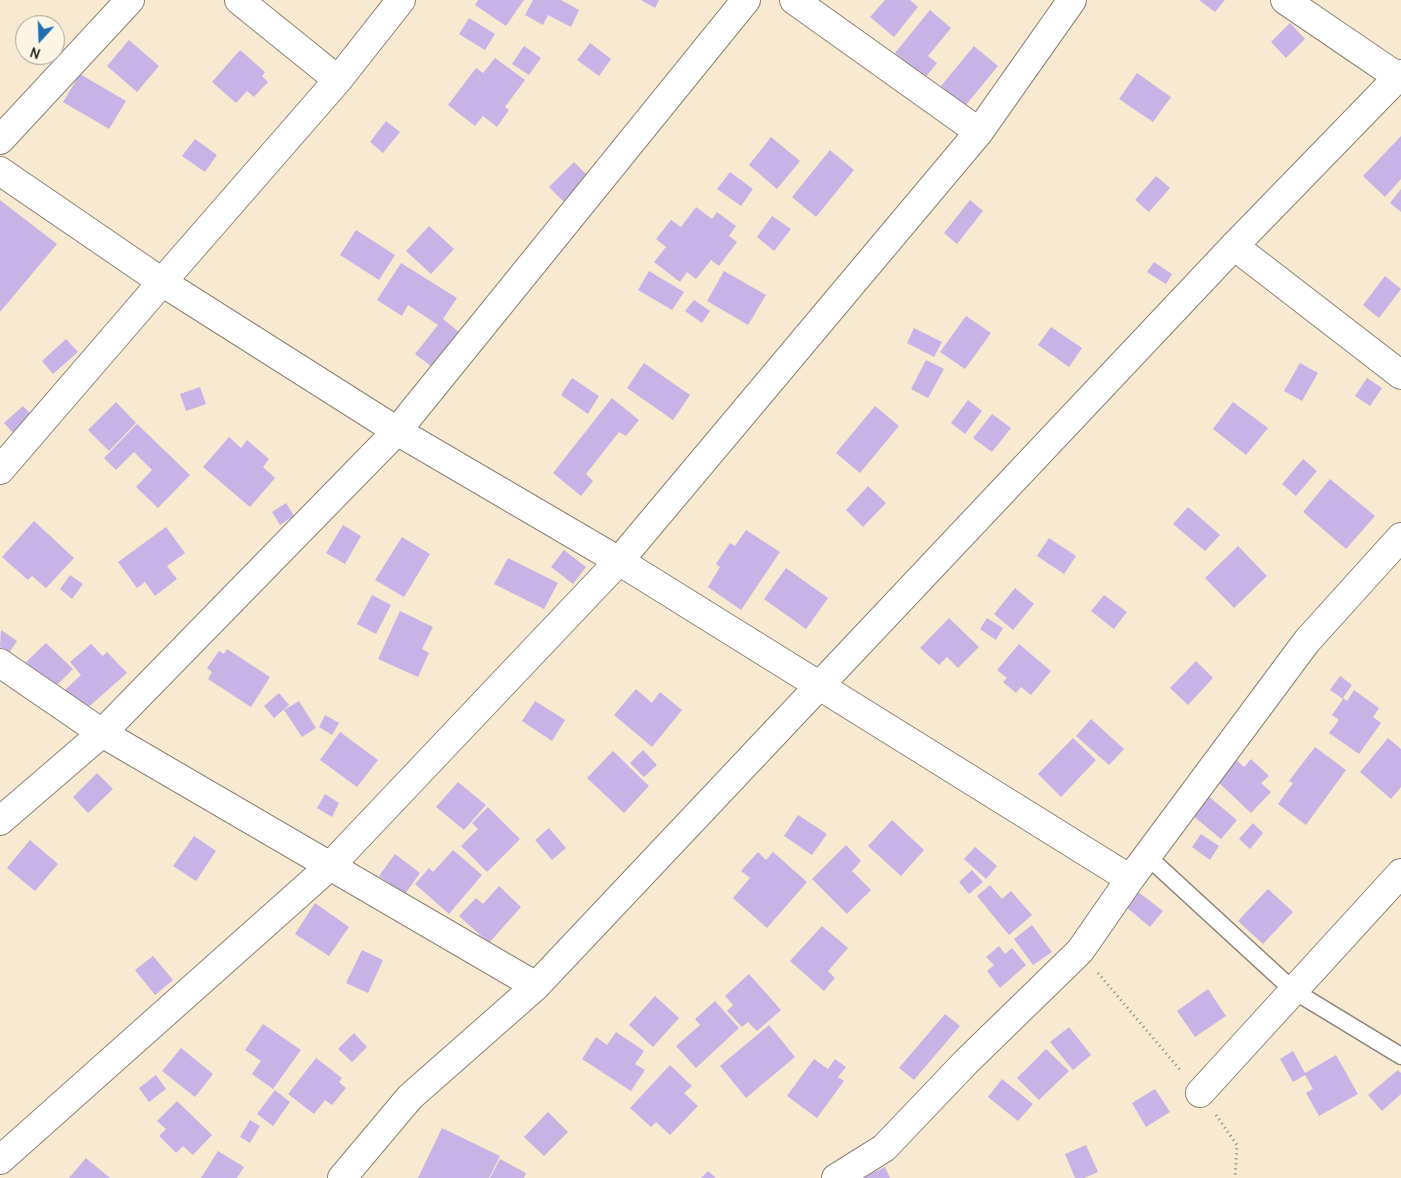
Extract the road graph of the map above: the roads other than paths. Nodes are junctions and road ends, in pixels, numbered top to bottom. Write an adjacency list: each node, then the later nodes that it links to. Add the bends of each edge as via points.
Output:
1 (130, 0): 11 (street)
2 (239, 0): 9 (street)
3 (401, 0): 9 (street)
4 (746, 0): 16 (street)
5 (794, 0): 10 (street)
6 (1072, 0): 10 (street)
7 (1285, 0): 8 (street)
8 (1400, 76): 13 (street)
9 (338, 80): 14 (street)
10 (979, 132): 19 (street)
11 (0, 140)
12 (0, 171): 14 (street)
13 (1234, 246): 15 (street); 21 (street)
14 (162, 282): 16 (street); 17 (street)
15 (1401, 375)
16 (397, 431): 19 (street); 22 (street)
17 (0, 470)
18 (1401, 537): 24 (street, via 1307,641)
19 (618, 561): 21 (street); 25 (street)
20 (0, 664): 22 (street)
21 (819, 685): 27 (street); 28 (street)
22 (102, 733): 23 (street); 25 (street)
23 (0, 821)
24 (1147, 856): 27 (street); 29 (lane)
25 (330, 866): 28 (street); 32 (street)
26 (1401, 873): 29 (street)
27 (1130, 879): 34 (street, via 1080,951 966,1062 884,1148)
28 (536, 986): 33 (street, via 410,1097)
29 (1294, 991): 30 (lane); 31 (street)
30 (1401, 1056)
31 (1200, 1094)
32 (0, 1160)
33 (342, 1178)
34 (836, 1178)

